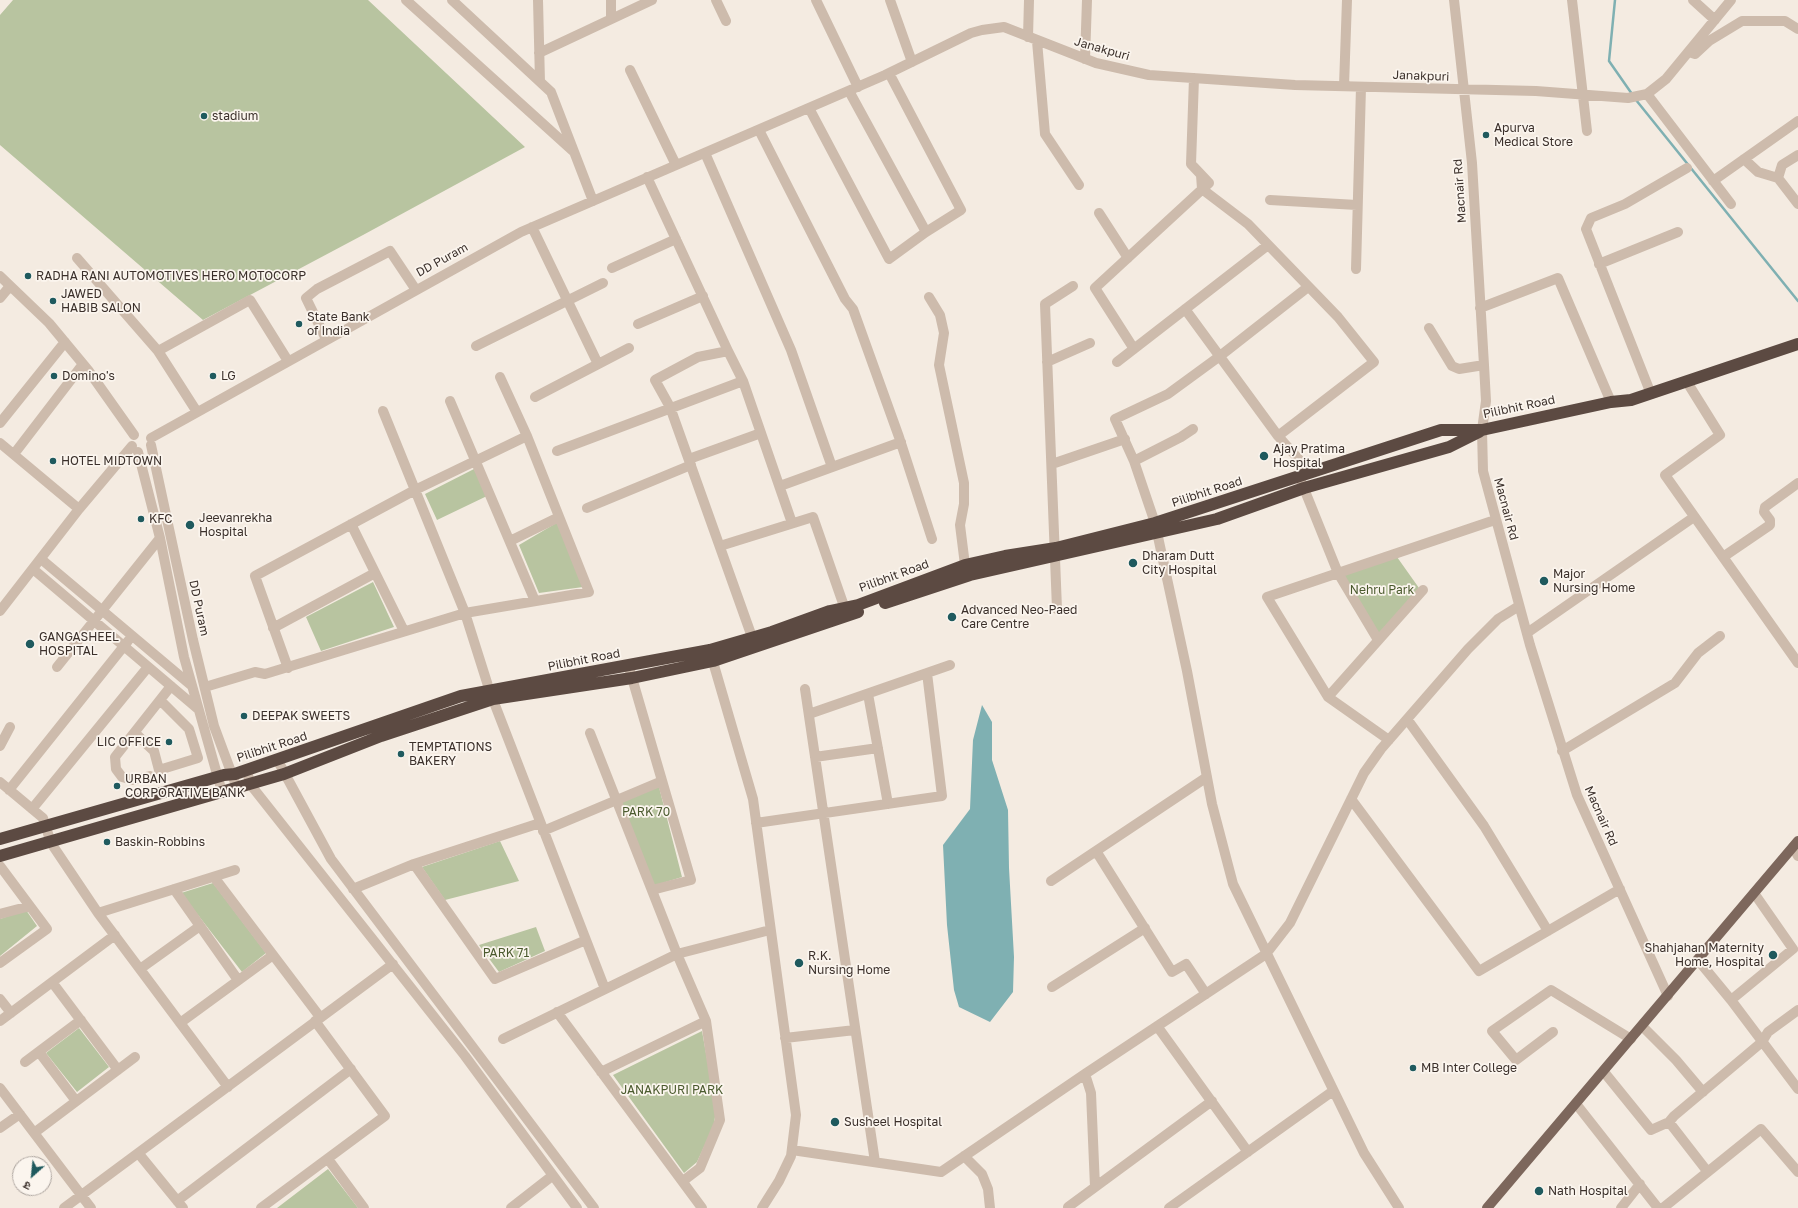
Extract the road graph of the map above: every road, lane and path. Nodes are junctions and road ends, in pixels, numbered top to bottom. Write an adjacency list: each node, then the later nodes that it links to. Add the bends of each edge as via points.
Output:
1 (406, 0): 42 (street)
2 (452, 0): 17 (street)
3 (465, 0): 17 (street)
4 (538, 0): 24 (street)
5 (611, 0): 18 (street)
6 (652, 0): 18 (street)
7 (716, 0): 20 (street)
8 (816, 0): 33 (street)
9 (890, 0): 26 (street)
10 (1028, 0): 22 (street)
11 (1087, 0): 25 (street)
12 (1347, 0): 31 (street)
13 (1454, 0): 34 (street, Macnair Rd)
14 (1572, 0): 35 (street)
15 (1693, 0): 19 (street)
16 (1731, 0): 19 (street)
17 (465, 12): 30 (street)
18 (611, 20): 24 (street)
19 (1715, 20): 23 (street)
20 (726, 21)
21 (1798, 29): 23 (street, via 1785,21 1742,21 1709,41 1695,54)
22 (1032, 39): 25 (street, Janakpuri); 26 (street, Janakpuri, via 1004,27 982,30); 50 (street, via 1045,134)
23 (1689, 52): 36 (street, via 1666,79)
24 (539, 53): 30 (street)
25 (1085, 59): 29 (street, Janakpuri, via 1149,75)
26 (912, 62): 28 (street, Janakpuri)
27 (630, 70): 45 (street)
28 (889, 73): 33 (street, Janakpuri); 59 (street, via 961,210)
29 (1194, 78): 31 (street, Janakpuri); 51 (street, via 1191,164 1209,184)
30 (540, 82): 42 (street, via 551,92)
31 (1344, 86): 32 (street, Janakpuri)
32 (1361, 87): 34 (street, Janakpuri); 56 (street)
33 (853, 89): 37 (street, Janakpuri); 59 (street)
34 (1464, 90): 35 (street, Janakpuri); 78 (street, Macnair Rd, via 1472,163)
35 (1582, 95): 36 (street, Janakpuri, via 1628,98); 40 (street)
36 (1643, 95): 49 (street)
37 (809, 108): 39 (street, Janakpuri); 59 (street, via 889,259)
38 (1798, 121): 44 (street)
39 (759, 130): 41 (street, DD Puram); 117 (street, via 852,309)
40 (1587, 131)
41 (705, 152): 45 (street, DD Puram); 126 (street, via 791,350)
42 (574, 153): 53 (street)
43 (1798, 154): 48 (street, via 1782,165)
44 (1744, 159): 48 (street, via 1758,172); 49 (street)
45 (676, 165): 47 (street, DD Puram)
46 (1687, 168): 65 (street, via 1625,204 1591,218 1586,229)
47 (647, 177): 53 (street, DD Puram); 61 (street)
48 (1778, 178): 55 (street)
49 (1713, 181): 54 (street)
50 (1079, 186)
51 (1202, 189): 62 (street, via 1248,224); 64 (street)
52 (1270, 200): 56 (street)
53 (593, 201): 58 (street, DD Puram)
54 (1731, 204)
55 (1798, 204)
56 (1357, 205): 67 (street)
57 (1099, 213): 64 (street)
58 (532, 227): 73 (street, DD Puram); 77 (street)
59 (926, 232)
60 (1678, 232): 65 (street)
61 (676, 239): 66 (street); 74 (street)
62 (1268, 245): 72 (street); 79 (street)
63 (77, 258): 89 (street)
64 (1128, 258): 88 (street, via 1095,288)
65 (1599, 264): 101 (street)
66 (612, 268)
67 (1356, 269)
68 (0, 276): 70 (street)
69 (603, 283): 77 (street)
70 (10, 286): 76 (street); 83 (street)
71 (1073, 286): 93 (street, via 1044,304)
72 (1308, 287): 91 (street); 114 (street, via 1338,317 1374,362)
73 (416, 290): 82 (street, DD Puram); 82 (street, via 390,251 317,289 306,298)
74 (703, 296): 80 (street); 90 (street)
75 (929, 297): 146 (street, via 940,315 944,332 939,365 964,483 960,526)
76 (0, 298)
77 (568, 301): 86 (street); 96 (street)
78 (1480, 308): 97 (street, Macnair Rd); 104 (street, via 1558,278)
79 (1185, 309): 88 (street); 91 (street)
80 (638, 324)
81 (1429, 328): 97 (street, via 1452,366 1459,369)
82 (326, 339): 92 (street, DD Puram)
83 (65, 342): 95 (street); 108 (street)
84 (1090, 343): 93 (street)
85 (1798, 344): 100 (highway, Pilibhit Road)
86 (476, 346)
87 (629, 348): 96 (street)
88 (1134, 349): 94 (street)
89 (158, 351): 92 (street, via 250,300); 107 (street)
90 (728, 351): 99 (street); 105 (street, via 698,357 655,380)
91 (1220, 356): 114 (street); 115 (street, via 1168,394 1116,418)
92 (288, 361): 107 (street, DD Puram)
93 (1047, 362): 125 (street)
94 (1117, 362)
95 (83, 364): 112 (street); 121 (street)
96 (598, 364): 102 (street)
97 (1484, 365): 110 (street, Macnair Rd, via 1486,401)
98 (500, 377): 113 (street)
99 (743, 380): 105 (street); 111 (street)
100 (1687, 382): 101 (highway, Pilibhit Road); 134 (street, via 1720,435 1665,475)
101 (1650, 394): 104 (highway, Pilibhit Road, via 1631,400)
102 (535, 397)
103 (450, 401): 122 (street)
104 (1611, 402): 110 (highway, Pilibhit Road)
105 (670, 407): 120 (street); 124 (street)
106 (383, 411): 130 (street)
107 (197, 412): 116 (street, DD Puram)
108 (0, 423)
109 (1193, 429): 123 (street)
110 (1482, 430): 127 (highway, via 1449,447); 127 (highway, Pilibhit Road, via 1441,430); 135 (street, Macnair Rd, via 1483,471)
111 (761, 432): 124 (street); 129 (street)
112 (134, 435): 116 (street, via 141,432 148,434); 119 (street, via 131,442)
113 (527, 436): 122 (street); 133 (street)
114 (1278, 436): 127 (street)
115 (1124, 439): 123 (street); 125 (street)
116 (151, 442): 119 (street, via 146,451); 178 (street, DD Puram)
117 (901, 442): 126 (street); 140 (street)
118 (0, 443): 121 (street)
119 (135, 449): 132 (street); 139 (street, DD Puram)
120 (557, 451)
121 (14, 454): 132 (street)
122 (476, 461): 130 (street); 141 (street)
123 (1134, 461): 138 (street)
124 (690, 462): 131 (street); 142 (street)
125 (1052, 464): 143 (street)
126 (832, 467): 129 (street)
127 (1305, 480): 138 (highway, Pilibhit Road); 149 (street)
128 (1798, 483): 144 (street, via 1765,508 1764,512 1770,520 1770,525)
129 (780, 486): 136 (street)
130 (415, 490): 137 (street); 157 (street)
131 (587, 508)
132 (79, 509): 145 (street)
133 (559, 517): 141 (street); 151 (street, via 589,592)
134 (1694, 517): 144 (street); 161 (street)
135 (1495, 520): 149 (street); 152 (street, Macnair Rd)
136 (792, 523): 142 (street); 153 (street, via 813,517)
137 (351, 524): 148 (street); 159 (street, via 255,576)
138 (1156, 528): 143 (highway, Pilibhit Road); 201 (street)
139 (160, 538): 156 (street); 177 (street, DD Puram)
140 (932, 539)
141 (510, 541): 151 (street)
142 (720, 546): 164 (street)
143 (1056, 552): 146 (highway, Pilibhit Road, via 1005,556); 154 (street); 167 (highway, via 970,575)
144 (1723, 557): 168 (street)
145 (41, 559): 147 (street); 156 (street)
146 (965, 565): 153 (highway, Pilibhit Road)
147 (33, 569): 155 (street); 158 (street)
148 (375, 573): 159 (street); 160 (street)
149 (1338, 573): 165 (street); 182 (street, via 1267,597)
150 (1423, 590): 165 (street)
151 (535, 601): 157 (street)
152 (1519, 606): 161 (street, Macnair Rd); 186 (street, via 1498,619 1468,649)
153 (845, 609): 164 (highway, Pilibhit Road, via 830,611)
154 (1057, 609)
155 (0, 611)
156 (102, 611): 158 (street); 162 (street)
157 (465, 613): 160 (street); 181 (street)
158 (95, 621): 166 (street); 171 (street)
159 (273, 628): 173 (street)
160 (404, 631): 173 (street)
161 (1527, 633): 193 (street, Macnair Rd)
162 (132, 636): 166 (street); 177 (street)
163 (1720, 636): 193 (street, via 1698,653 1674,683)
164 (752, 637): 167 (highway, Pilibhit Road)
165 (1378, 640): 182 (street)
166 (124, 646): 172 (street); 206 (street)
167 (711, 656): 170 (highway, Pilibhit Road); 175 (highway); 213 (street, via 753,798)
168 (1798, 663)
169 (950, 665): 174 (street)
170 (629, 666): 175 (street); 181 (highway, Pilibhit Road)
171 (57, 667)
172 (148, 667): 176 (street); 211 (street)
173 (288, 668): 178 (street, via 265,674 255,672)
174 (927, 673): 180 (street); 210 (street, via 942,796)
175 (632, 678): 181 (highway); 202 (street)
176 (171, 686): 183 (street); 184 (street)
177 (192, 686): 184 (street, DD Puram)
178 (204, 687): 197 (street, DD Puram, via 214,726)
179 (805, 689): 185 (street)
180 (868, 694): 185 (street); 192 (street)
181 (491, 695): 195 (highway, Pilibhit Road, via 461,696); 198 (highway); 215 (street)
182 (1328, 697): 190 (street)
183 (161, 701): 188 (street); 188 (street, via 189,730 198,758 159,770 154,751)
184 (198, 709): 200 (street, DD Puram)
185 (809, 714): 194 (street)
186 (1407, 719): 190 (street); 237 (street, via 1484,826)
187 (10, 727): 191 (street)
188 (135, 733): 199 (street, via 115,758 116,769 122,776 133,780)
189 (590, 733): 208 (street)
190 (1389, 740): 209 (street, via 1364,773)
191 (0, 746)
192 (878, 748): 194 (street); 210 (street)
193 (1562, 751): 228 (street, Macnair Rd, via 1577,795)
194 (815, 757): 212 (street)
195 (278, 761): 196 (highway, Pilibhit Road); 198 (street)
196 (247, 770): 197 (highway, Pilibhit Road); 204 (street)
197 (232, 774): 200 (highway, Pilibhit Road); 205 (street, DD Puram)
198 (284, 774): 204 (highway); 227 (street, via 331,859)
199 (150, 776)
200 (218, 777): 207 (street, DD Puram); 214 (highway, Pilibhit Road)
201 (1207, 777): 219 (street); 241 (street, via 1233,884)
202 (662, 780): 208 (street); 229 (street, via 691,880)
203 (0, 782): 206 (street)
204 (250, 784): 205 (highway); 245 (street)
205 (237, 788): 207 (highway)
206 (9, 790): 211 (street)
207 (222, 792): 217 (highway)
208 (616, 799): 215 (street); 229 (street)
209 (1351, 799): 237 (street, via 1479,971); 241 (street, via 1290,923)
210 (888, 804): 212 (street)
211 (32, 809): 214 (street)
212 (824, 813): 213 (street); 265 (street)
213 (756, 823): 236 (street)
214 (46, 826): 216 (highway, Pilibhit Road); 217 (street)
215 (542, 827): 221 (street); 239 (street)
216 (0, 839)
217 (51, 843): 220 (highway); 232 (street)
218 (1796, 848): 230 (main road)
219 (1096, 851): 225 (street); 235 (street)
220 (0, 856)
221 (414, 864): 227 (street); 239 (street, via 495,979)
222 (0, 866): 231 (street)
223 (235, 870): 224 (street)
224 (214, 877): 226 (street); 242 (street)
225 (1051, 881)
226 (174, 889): 232 (street); 234 (street)
227 (353, 889): 312 (street)
228 (1620, 889): 237 (street); 252 (street, Macnair Rd)
229 (652, 890): 240 (street)
230 (1754, 893): 243 (main road); 254 (street, via 1793,949)
231 (30, 906): 233 (street); 244 (street, via 47,929)
232 (98, 913): 238 (street)
233 (0, 914)
234 (200, 926): 246 (street); 247 (street)
235 (1145, 928): 249 (street); 251 (street, via 1172,972 1186,964)
236 (770, 930): 240 (street); 267 (street)
237 (1548, 931)
238 (115, 935): 246 (street); 248 (street)
239 (586, 940): 250 (street)
240 (677, 954): 250 (street); 261 (street)
241 (1266, 954): 251 (street); 282 (street)
242 (273, 955): 247 (street); 258 (street)
243 (1698, 960): 252 (main road); 254 (street)
244 (0, 964)
245 (393, 964): 258 (street); 299 (street, via 465,1056)
246 (140, 969): 262 (street)
247 (238, 980): 262 (street)
248 (52, 982): 257 (street); 259 (street)
249 (1052, 987)
250 (605, 989): 256 (street)
251 (1206, 994): 263 (street)
252 (1668, 996): 264 (main road)
253 (0, 999): 257 (street)
254 (1731, 1000): 270 (street)
255 (1798, 1010): 270 (street, via 1768,1032)
256 (557, 1012): 268 (street); 276 (street)
257 (11, 1013): 260 (street)
258 (318, 1019): 274 (street); 279 (street)
259 (81, 1020): 271 (street); 275 (street)
260 (0, 1021)
261 (706, 1021): 276 (street); 300 (street, via 720,1120 700,1168)
262 (180, 1023): 279 (street)
263 (1157, 1026): 278 (street); 285 (street)
264 (1642, 1026): 269 (main road); 283 (street)
265 (856, 1030): 267 (street); 296 (street)
266 (1553, 1032): 269 (street, via 1516,1060 1492,1031 1551,990)
267 (785, 1038): 291 (street, via 796,1115)
268 (503, 1039)
269 (1631, 1039): 277 (main road)
270 (1762, 1042): 281 (street); 283 (street)
271 (39, 1052): 273 (street); 284 (street)
272 (135, 1057): 275 (street)
273 (25, 1062)
274 (351, 1069): 295 (street, via 385,1116); 304 (street)
275 (118, 1070): 284 (street)
276 (601, 1072): 300 (street)
277 (1604, 1072): 286 (main road); 288 (street, via 1651,1130)
278 (1085, 1074): 294 (street); 302 (street, via 1091,1093)
279 (228, 1087): 293 (street)
280 (0, 1088): 287 (street)
281 (1798, 1089)
282 (1333, 1091): 292 (street); 317 (street, via 1364,1153)
283 (1703, 1092): 288 (street)
284 (76, 1101): 290 (street)
285 (1212, 1101): 292 (street); 302 (street)
286 (1577, 1105): 301 (street); 318 (main road)
287 (20, 1114): 289 (street); 290 (street)
288 (1669, 1122): 297 (street)
289 (0, 1128)
290 (34, 1132): 303 (street)
291 (792, 1150): 296 (street); 314 (street, via 779,1181)
292 (1248, 1152): 316 (street)
293 (138, 1154): 303 (street); 304 (street)
294 (964, 1156): 296 (street, via 941,1172); 315 (street, via 982,1174 988,1189)
295 (328, 1159): 308 (street); 309 (street)
296 (875, 1162)
297 (1707, 1171): 298 (street, via 1761,1129); 321 (street)
298 (1798, 1172)
299 (552, 1176): 310 (street); 311 (street)
300 (682, 1182): 313 (street)
301 (1640, 1184): 319 (street); 320 (street)
302 (1095, 1187): 305 (street)
303 (82, 1196): 306 (street); 307 (street)
304 (180, 1204)
305 (1068, 1207)
306 (64, 1208)
307 (91, 1208)
308 (261, 1208)
309 (364, 1208)
310 (511, 1208)
311 (576, 1208)
312 (594, 1208)
313 (702, 1208)
314 (762, 1208)
315 (990, 1208)
316 (1170, 1208)
317 (1399, 1208)
318 (1487, 1208)
319 (1620, 1208)
320 (1658, 1208)
321 (1663, 1208)

